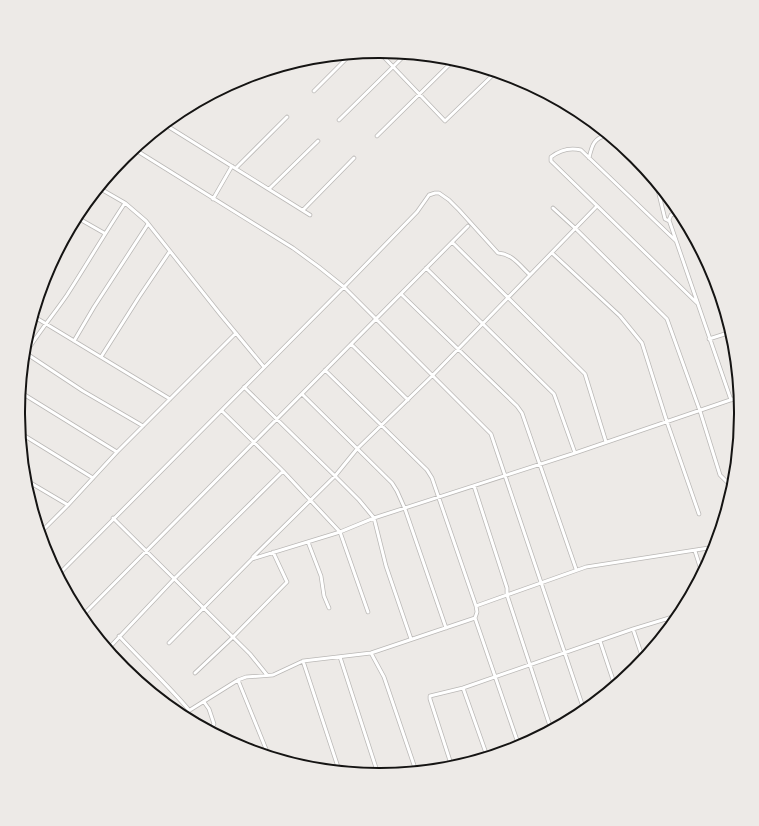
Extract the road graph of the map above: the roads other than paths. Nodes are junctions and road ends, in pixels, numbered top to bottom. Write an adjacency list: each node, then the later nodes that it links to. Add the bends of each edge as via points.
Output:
1 (385, 58): 5 (street)
2 (401, 59): 5 (street)
3 (345, 60): 7 (street)
4 (449, 65): 8 (street)
5 (393, 67): 8 (street); 10 (street)
6 (491, 77): 8 (street, via 445,121)
7 (314, 91)
8 (419, 94): 12 (street)
9 (287, 117): 19 (street)
10 (339, 120)
11 (170, 128): 18 (street)
12 (377, 136)
13 (601, 137): 17 (street, via 592,146)
14 (318, 142): 20 (street)
15 (139, 152): 23 (street)
16 (354, 158): 27 (street)
17 (590, 158): 25 (street, via 581,150 568,148 557,152 551,157 551,161); 36 (street)
18 (232, 166): 19 (street); 23 (street)
19 (236, 168): 20 (street)
20 (269, 189): 27 (street)
21 (103, 191): 24 (street)
22 (659, 195): 31 (street, via 665,219)
23 (213, 199): 42 (street, via 293,248)
24 (125, 203): 32 (street); 35 (street)
25 (597, 206): 34 (street); 45 (street)
26 (553, 208): 34 (street)
27 (303, 210): 29 (street)
28 (673, 214): 31 (street, via 669,217)
29 (310, 215)
30 (82, 220): 35 (street)
31 (669, 221): 36 (street)
32 (148, 224): 38 (street); 53 (street)
33 (468, 226): 37 (street)
34 (576, 229): 39 (street); 69 (street, via 667,319)
35 (104, 233): 48 (street, via 66,296)
36 (676, 241): 45 (street)
37 (452, 242): 40 (street); 44 (street)
38 (170, 252): 50 (street); 58 (street)
39 (552, 253): 41 (street); 71 (street, via 620,316 642,343)
40 (426, 268): 43 (street); 49 (street)
41 (530, 275): 42 (street, via 510,256 498,253 460,210 435,193 429,195 417,212); 44 (street)
42 (344, 288): 47 (street); 59 (street)
43 (401, 294): 47 (street); 56 (street)
44 (508, 298): 49 (street); 76 (street, via 585,374)
45 (698, 304): 52 (street)
46 (38, 319): 48 (street)
47 (375, 320): 55 (street); 61 (street)
48 (46, 323): 53 (street); 54 (street)
49 (483, 324): 56 (street); 79 (street, via 554,394)
50 (236, 333): 59 (street); 65 (street)
51 (725, 334): 52 (street)
52 (709, 339): 67 (street)
53 (74, 341): 58 (street)
54 (33, 342)
55 (351, 344): 60 (street); 66 (street)
56 (458, 349): 61 (street); 80 (street, via 522,413)
57 (30, 355): 73 (street)
58 (101, 358): 65 (street)
59 (264, 367): 62 (street)
60 (325, 370): 63 (street); 72 (street)
61 (432, 376): 66 (street); 83 (street, via 491,434)
62 (244, 387): 68 (street); 70 (street)
63 (302, 394): 70 (street); 77 (street)
64 (26, 396): 78 (street)
65 (170, 400): 73 (street)
66 (408, 400): 72 (street)
67 (731, 400): 69 (street)
68 (222, 411): 75 (street); 93 (street)
69 (700, 411): 71 (street); 85 (street, via 720,475)
70 (277, 419): 75 (street); 82 (street)
71 (667, 422): 76 (street); 92 (street)
72 (382, 425): 77 (street); 88 (street, via 427,470)
73 (143, 426): 78 (street)
74 (26, 437): 84 (street)
75 (254, 442): 81 (street); 99 (street)
76 (606, 442): 79 (street)
77 (357, 449): 82 (street); 91 (street, via 392,483)
78 (117, 452): 84 (street)
79 (575, 453): 80 (street)
80 (540, 464): 83 (street); 104 (street)
81 (284, 471): 89 (street); 106 (street)
82 (335, 476): 89 (street); 94 (street)
83 (505, 476): 87 (street); 107 (street)
84 (93, 478): 90 (street)
85 (727, 482)
86 (32, 484): 90 (street)
87 (474, 486): 88 (street); 108 (street, via 507,588)
88 (440, 498): 91 (street); 109 (street)
89 (312, 500): 96 (street); 102 (street)
90 (68, 505): 95 (street)
91 (405, 509): 94 (street); 116 (street)
92 (699, 514)
93 (113, 518): 99 (street); 105 (street)
94 (374, 518): 96 (street); 120 (street, via 386,566)
95 (44, 528)
96 (340, 532): 97 (street); 113 (street)
97 (308, 542): 101 (street); 110 (street, via 321,576)
98 (707, 549): 100 (street)
99 (146, 551): 106 (street); 112 (street)
100 (695, 551): 103 (street); 104 (street)
101 (273, 552): 102 (street); 119 (street, via 287,582)
102 (252, 558): 111 (street)
103 (699, 565)
104 (576, 569): 107 (street)
105 (62, 571)
106 (174, 579): 111 (street); 118 (street)
107 (541, 583): 108 (street); 124 (street)
108 (507, 595): 109 (street); 129 (street)
109 (476, 606): 114 (street)
110 (329, 608)
111 (204, 609): 119 (street); 122 (street)
112 (86, 612)
113 (368, 612)
114 (475, 618): 116 (street); 132 (street)
115 (667, 619): 117 (street)
116 (446, 628): 120 (street)
117 (633, 629): 121 (street); 125 (street)
118 (119, 636): 123 (street); 138 (street)
119 (232, 638): 130 (street); 131 (street, via 250,654)
120 (411, 640): 126 (street)
121 (600, 641): 124 (street); 134 (street)
122 (169, 643)
123 (111, 645)
124 (565, 652): 129 (street); 137 (street)
125 (641, 652)
126 (371, 653): 127 (street); 146 (street, via 384,677)
127 (340, 657): 128 (street); 147 (street)
128 (303, 661): 131 (street, via 273,675); 145 (street)
129 (531, 664): 132 (street); 139 (street)
130 (195, 673)
131 (267, 675): 133 (street)
132 (495, 676): 135 (street); 141 (street)
133 (238, 680): 136 (street); 142 (street)
134 (612, 681)
135 (463, 688): 143 (street); 144 (street, via 430,698)
136 (204, 702): 138 (street); 140 (street, via 209,709)
137 (582, 704)
138 (189, 710)
139 (549, 724)
140 (213, 726)
141 (517, 740)
142 (266, 749)
143 (485, 751)
144 (450, 761)
145 (337, 765)
146 (414, 766)
147 (376, 768)

